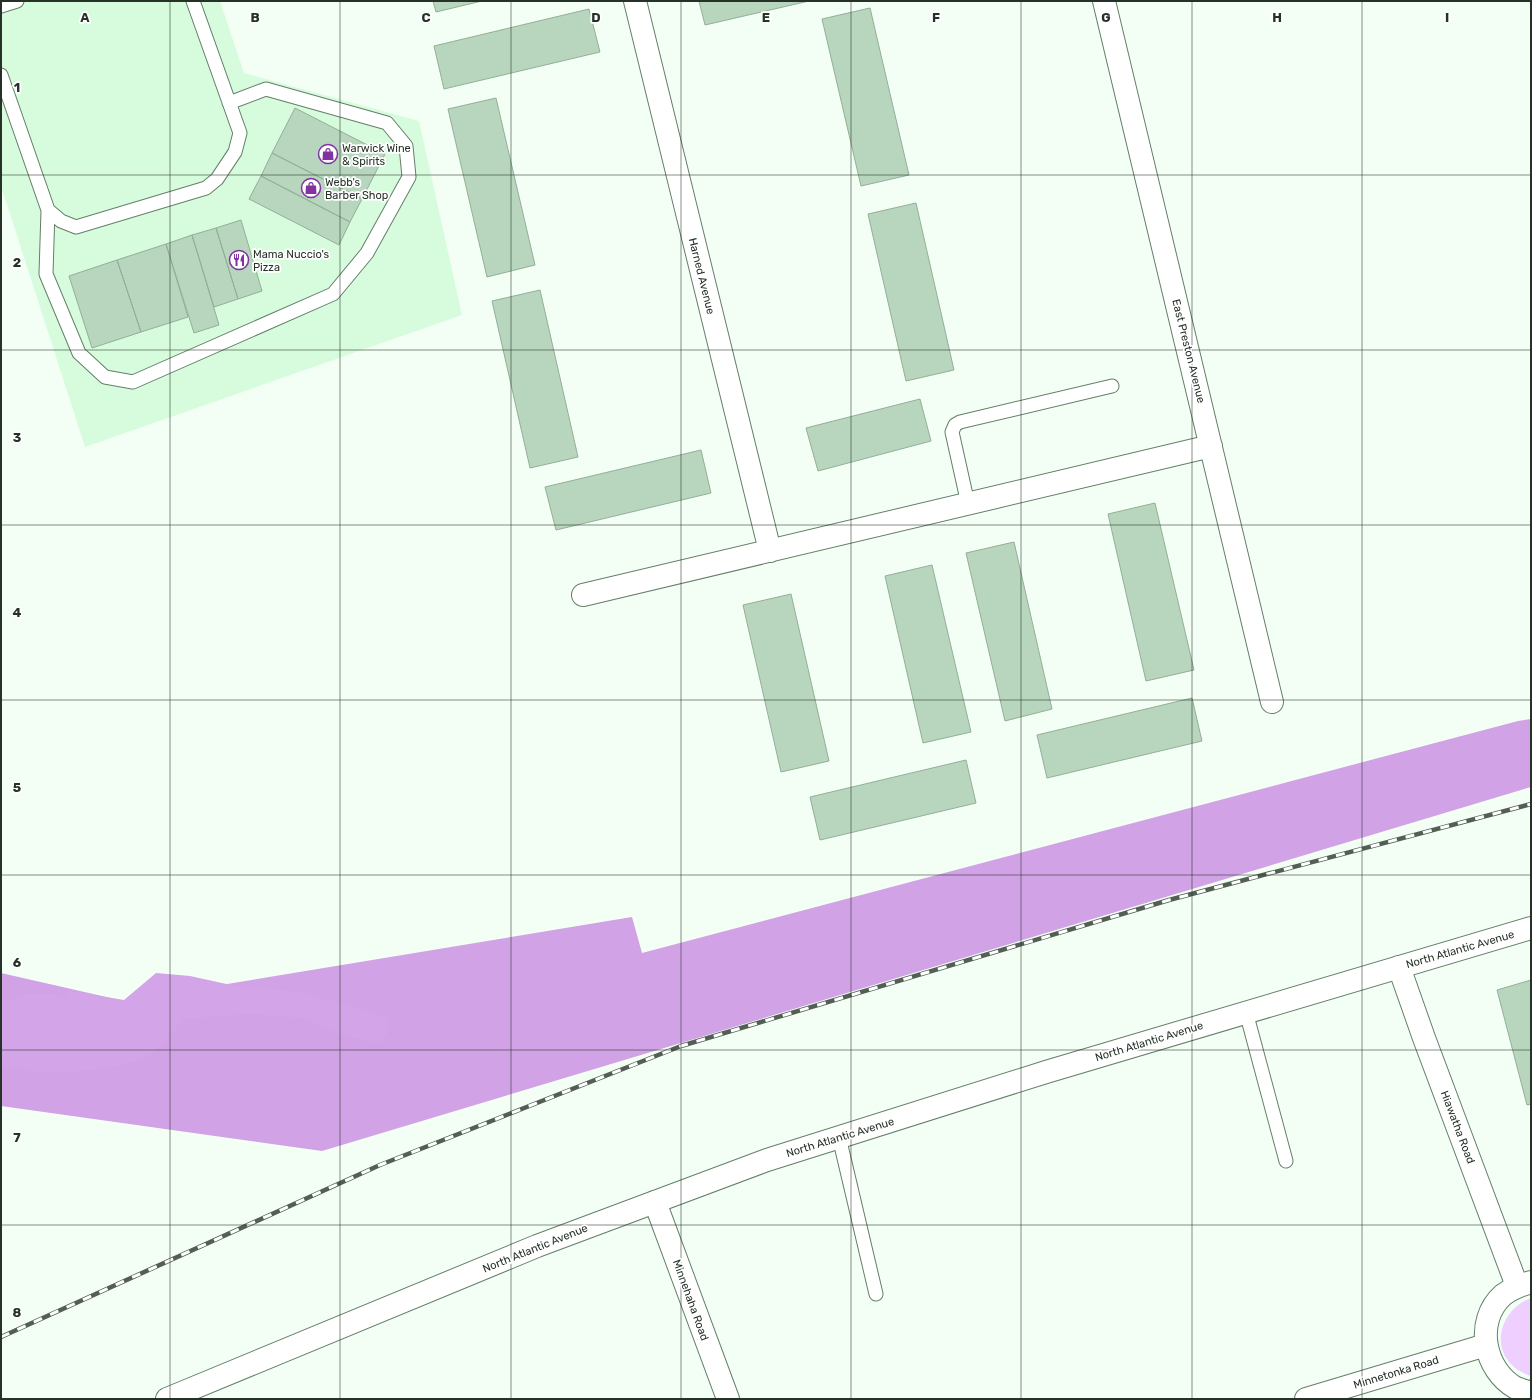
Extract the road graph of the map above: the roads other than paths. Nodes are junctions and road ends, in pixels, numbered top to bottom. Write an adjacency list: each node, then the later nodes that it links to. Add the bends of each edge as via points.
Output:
1 (18, 1): 5 (lane)
2 (193, 1): 7 (lane)
3 (635, 1): 12 (street, Harned Avenue)
4 (1104, 1): 10 (street, East Preston Avenue)
5 (1, 6)
6 (1, 75): 8 (lane)
7 (229, 102): 8 (lane, via 240,133 235,152 217,179 206,188 76,227 61,221); 8 (lane, via 266,89 387,123 406,146 409,177 367,253 333,294 133,382 105,377 79,353 46,274)
8 (48, 210)
9 (1112, 386): 11 (lane, via 956,425 952,432)
10 (1211, 446): 11 (street); 14 (street, East Preston Avenue)
11 (968, 504): 12 (street)
12 (770, 551): 13 (street)
13 (583, 595)
14 (1272, 702)
15 (1531, 928): 16 (street, North Atlantic Avenue)
16 (1399, 967): 17 (street, North Atlantic Avenue); 21 (street, Hiawatha Road, via 1424,1038)
17 (1246, 1012): 18 (street, North Atlantic Avenue); 19 (lane)
18 (839, 1137): 20 (street, North Atlantic Avenue, via 767,1160); 22 (lane)
19 (1286, 1161)
20 (655, 1202): 25 (street, North Atlantic Avenue, via 537,1246); 26 (street, Minnehaha Road)
21 (1524, 1284): 23 (street, Hiawatha Road, via 1502,1296 1492,1310 1486,1327)
22 (876, 1294)
23 (1486, 1345): 24 (street, Hiawatha Road, via 1491,1363 1502,1378); 27 (street, Minnetonka Road)
24 (1531, 1393)
25 (167, 1399)
26 (728, 1399)
27 (1306, 1399)

